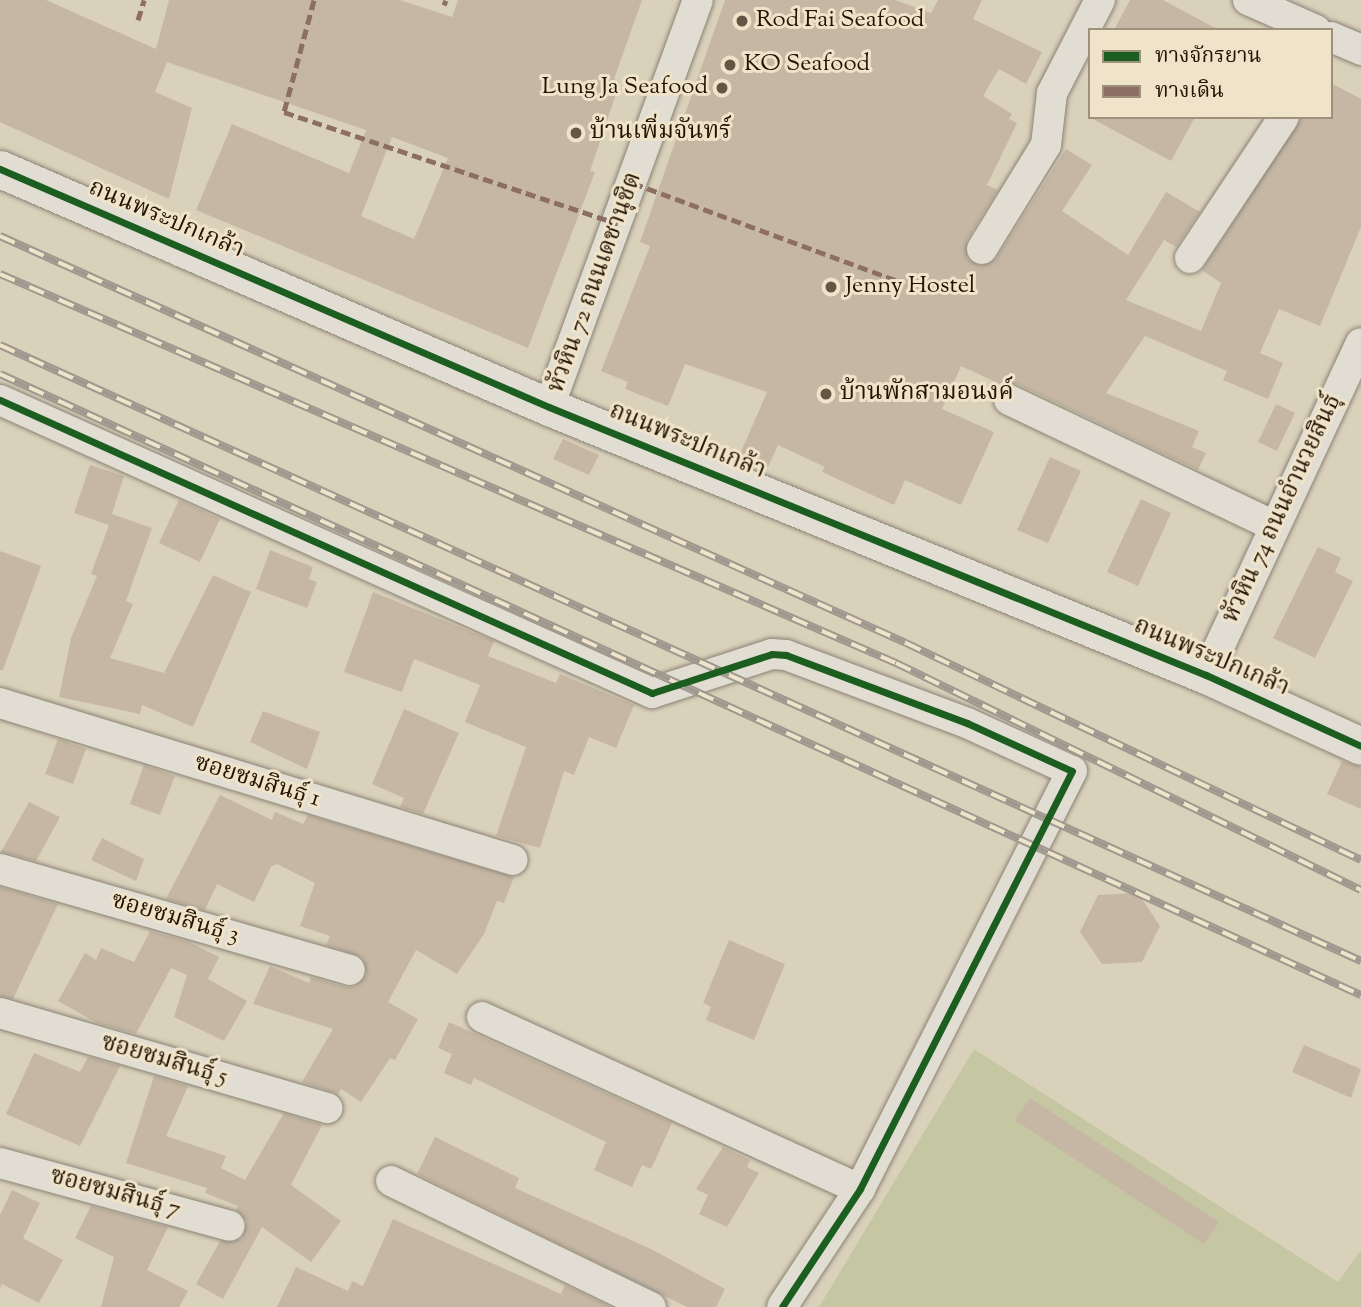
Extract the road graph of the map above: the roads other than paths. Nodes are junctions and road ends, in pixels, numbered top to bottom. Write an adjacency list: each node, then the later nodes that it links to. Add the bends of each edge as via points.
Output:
1 (698, 0): 12 (street, หัวหิน 72 ถนนเดชานุชิต)
2 (1100, 0): 7 (street, via 1052,93 1046,145)
3 (1248, 0): 4 (street)
4 (1309, 28)
5 (1283, 119): 8 (street)
6 (0, 169): 12 (street, ถนนพระปกเกล้า)
7 (982, 249)
8 (1190, 258)
9 (1361, 343): 13 (street, หัวหิน 74 ถนนอำนวยสินธุ์)
10 (0, 400): 25 (street, via 652,693 772,654 786,654 967,723 1072,771)
11 (1009, 400): 13 (street)
12 (549, 407): 14 (street, ถนนพระปกเกล้า)
13 (1275, 526): 14 (street, หัวหิน 74 ถนนอำนวยสินธุ์)
14 (1206, 675): 16 (street, ถนนพระปกเกล้า)
15 (0, 703): 17 (street, ซอยชมสินธุ์ 1)
16 (1361, 746)
17 (513, 860)
18 (0, 869): 19 (street, ซอยชมสินธุ์ 3)
19 (350, 970)
20 (0, 1013): 22 (street, ซอยชมสินธุ์ 5)
21 (482, 1017): 25 (street)
22 (328, 1108)
23 (0, 1163): 26 (street, ซอยชมสินธุ์ 7)
24 (391, 1181): 27 (street)
25 (860, 1189): 28 (street)
26 (230, 1226)
27 (651, 1307)
28 (782, 1307)

